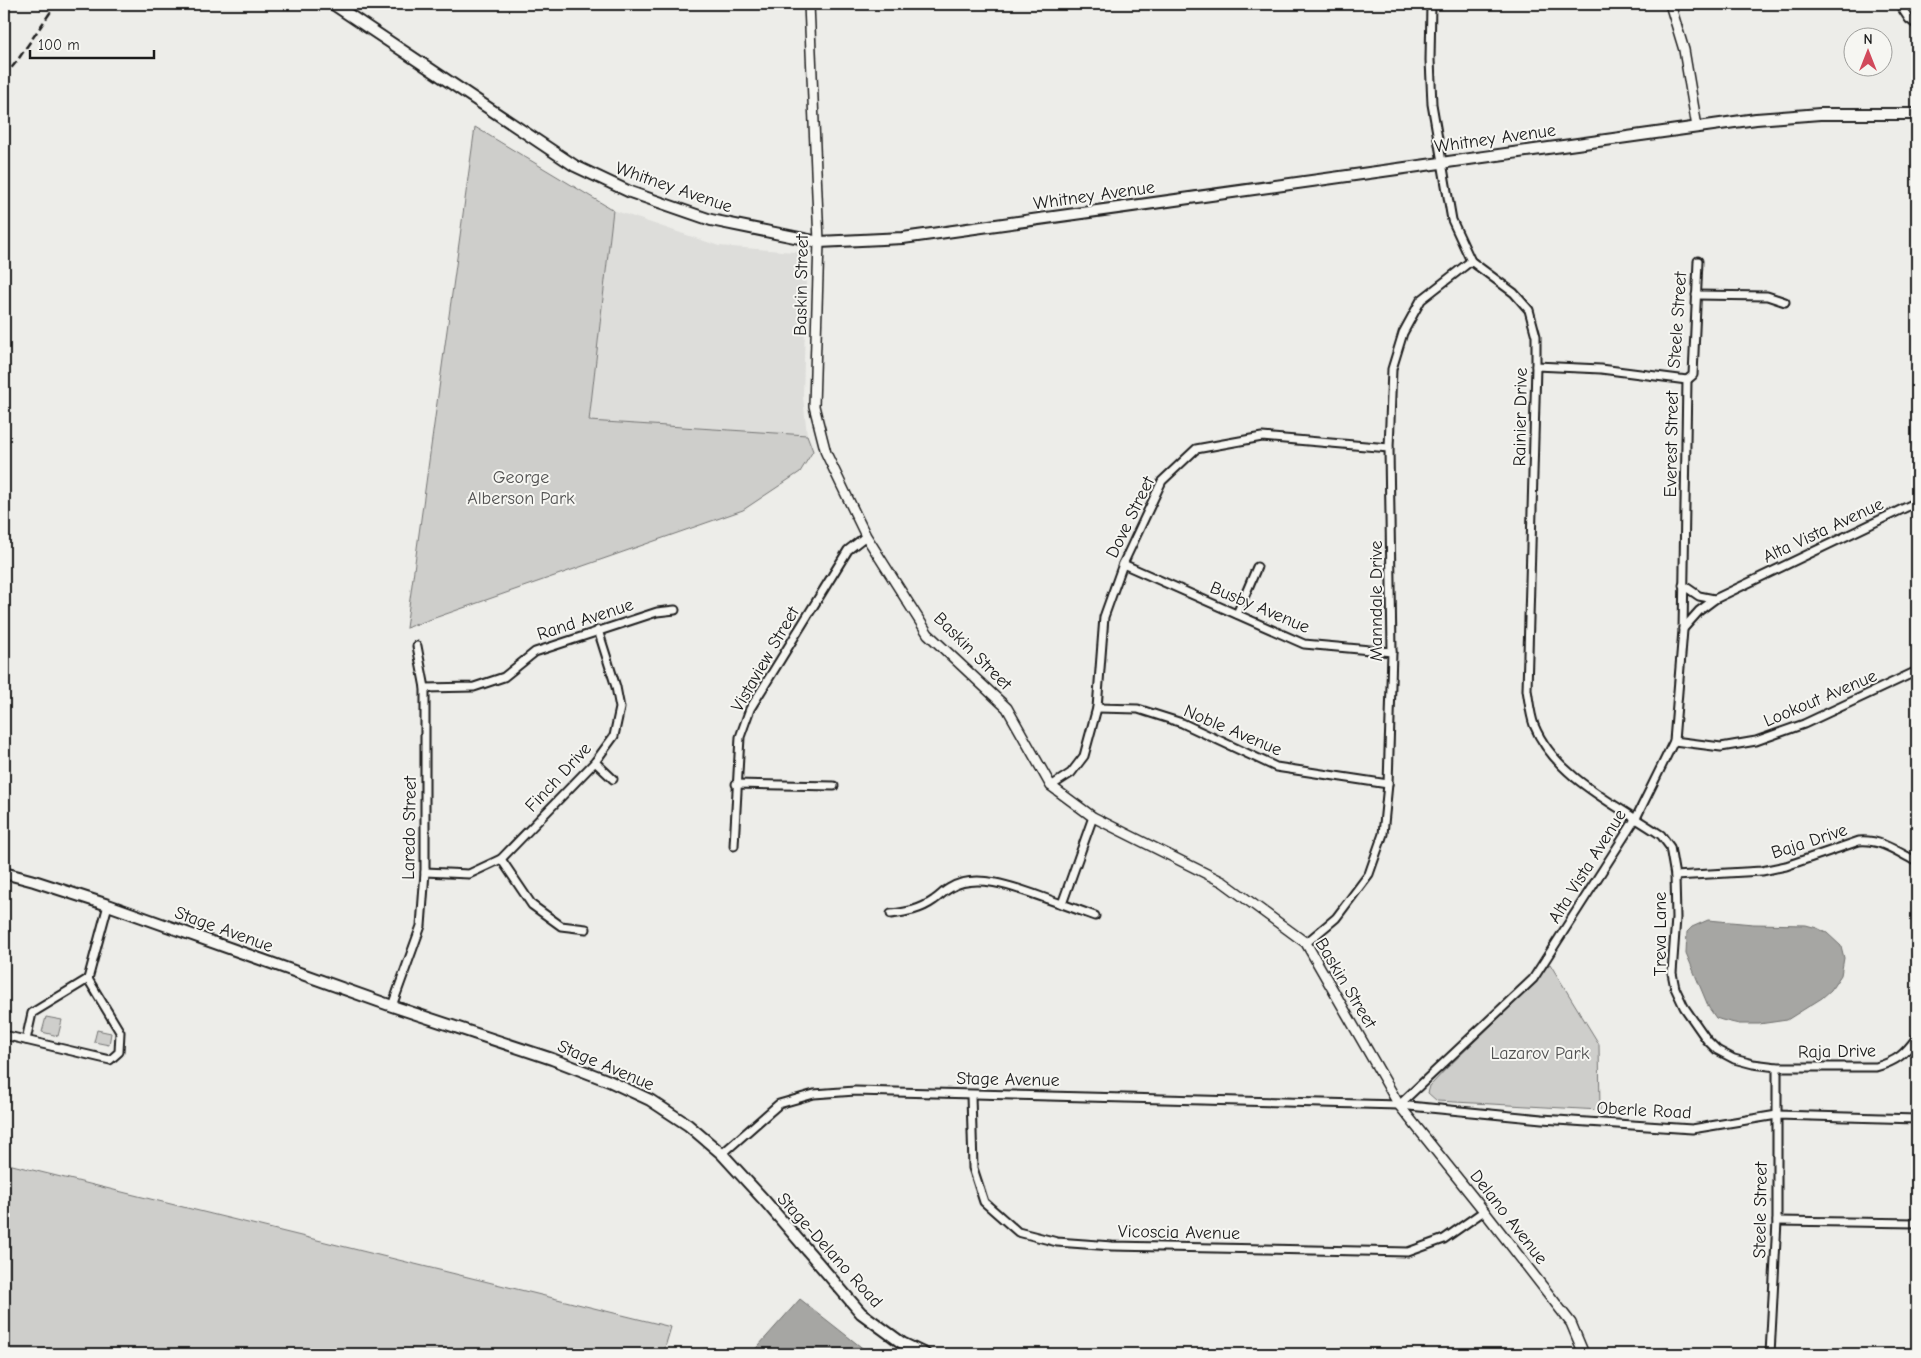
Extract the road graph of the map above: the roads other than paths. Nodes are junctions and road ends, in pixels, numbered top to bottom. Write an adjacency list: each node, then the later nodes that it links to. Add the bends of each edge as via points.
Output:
1 (333, 4): 10 (main road, Whitney Avenue, via 575,166 630,192 711,220)
2 (810, 4): 10 (street, Baskin Street)
3 (1431, 4): 9 (street, Rainier Drive, via 1432,104)
4 (1670, 4): 8 (street, via 1684,50)
5 (1899, 4): 6 (street)
6 (1917, 25)
7 (1917, 114): 8 (main road, Whitney Avenue, via 1820,114)
8 (1697, 127): 9 (main road, Whitney Avenue)
9 (1441, 162): 10 (main road, Whitney Avenue, via 903,238); 11 (street, Rainier Drive, via 1452,220)
10 (819, 242): 19 (street, Baskin Street, via 814,406 826,453)
11 (1471, 261): 15 (street, Rainier Drive, via 1514,293 1529,310 1536,336); 17 (street, Manndale Drive, via 1421,300 1403,333 1392,370)
12 (1698, 261): 13 (street, Steele Street)
13 (1696, 295): 14 (street, via 1767,296); 16 (street, Steele Street, via 1693,375)
14 (1785, 302)
15 (1536, 366): 16 (street, Everest Street, via 1601,369); 41 (street, Rainier Drive, via 1527,690 1534,724 1560,764)
16 (1687, 380): 22 (street, Everest Street)
17 (1389, 448): 20 (street, Dove Street, via 1262,437 1196,449 1162,481); 29 (street, Manndale Drive)
18 (1917, 502): 23 (street, Alta Vista Avenue)
19 (866, 536): 36 (street, Vistaview Street, via 848,550 750,709 740,737); 39 (street, Baskin Street, via 928,634 1007,708)
20 (1123, 564): 25 (street, Busby Avenue); 32 (street, Dove Street, via 1104,617)
21 (1256, 568): 25 (street)
22 (1683, 585): 23 (street, via 1699,596); 27 (street, Everest Street)
23 (1715, 599): 27 (street, Alta Vista Avenue, via 1699,611)
24 (675, 610): 26 (street, Rand Avenue, via 657,612)
25 (1237, 614): 29 (street, Busby Avenue, via 1304,644)
26 (598, 630): 31 (street, Rand Avenue, via 534,652 504,677 474,687); 34 (street, Finch Drive, via 620,708 614,736)
27 (1683, 630): 33 (street, Alta Vista Avenue)
28 (417, 646): 31 (street, Laredo Street)
29 (1392, 652): 37 (street, Manndale Drive)
30 (1917, 671): 33 (street, Lookout Avenue, via 1804,724 1756,742 1721,747)
31 (425, 688): 45 (street, Laredo Street)
32 (1097, 708): 37 (street, Noble Avenue, via 1138,709 1182,723 1276,767); 39 (street, Dove Street, via 1084,756 1071,773)
33 (1674, 742): 41 (street, Alta Vista Avenue)
34 (595, 762): 35 (street); 43 (street, Finch Drive)
35 (613, 779)
36 (736, 784): 38 (street); 42 (street, Vistaview Street)
37 (1388, 784): 53 (street, Manndale Drive, via 1383,834 1369,874 1336,918)
38 (834, 786)
39 (1051, 786): 40 (street, Baskin Street)
40 (1094, 817): 48 (street); 53 (street, Baskin Street, via 1223,882)
41 (1636, 818): 47 (street, Treva Lane, via 1661,835 1670,847); 61 (street, Alta Vista Avenue, via 1533,979)
42 (734, 846)
43 (501, 859): 45 (street, Finch Drive, via 469,874); 52 (street, via 532,905 561,926)
44 (1917, 862): 47 (street, Baja Drive, via 1870,840 1770,869)
45 (425, 872): 55 (street, Laredo Street, via 421,926)
46 (4, 873): 49 (main road, Stage Avenue)
47 (1675, 876): 59 (street, Treva Lane, via 1672,973 1684,1007 1706,1040 1717,1050 1734,1059)
48 (1062, 904): 50 (street, via 995,882 971,880 951,887 915,911); 51 (street)
49 (108, 905): 54 (street); 55 (main road, Stage Avenue)
50 (891, 914)
51 (1095, 916)
52 (586, 929)
53 (1306, 943): 61 (street, Baskin Street)
54 (88, 979): 58 (street, via 32,1013); 58 (street, via 120,1032 120,1052 110,1060)
55 (392, 1006): 64 (main road, Stage Avenue, via 610,1081 650,1100 688,1125)
56 (4, 1035): 58 (street)
57 (1917, 1036): 59 (street, Raja Drive, via 1904,1054 1876,1067)
58 (26, 1040)
59 (1777, 1067): 62 (street, Steele Street)
60 (971, 1095): 61 (street, Stage Avenue); 64 (street, Stage Avenue, via 855,1091 814,1094 779,1104); 65 (street, Vicoscia Avenue, via 973,1168 984,1202 1018,1232 1057,1242 1408,1252 1444,1239)
61 (1399, 1105): 62 (street, Oberle Road, via 1692,1129); 65 (street, Delano Avenue)
62 (1776, 1115): 63 (street, Oberle Road); 66 (street, Steele Street)
63 (1917, 1119)
64 (722, 1154): 68 (main road, Stage-Delano Road, via 861,1314 902,1343)
65 (1484, 1211): 69 (street, Delano Avenue, via 1571,1323)
66 (1777, 1221): 67 (street); 70 (street, Steele Street)
67 (1917, 1224)
68 (925, 1354)
69 (1584, 1354)
70 (1770, 1354)

